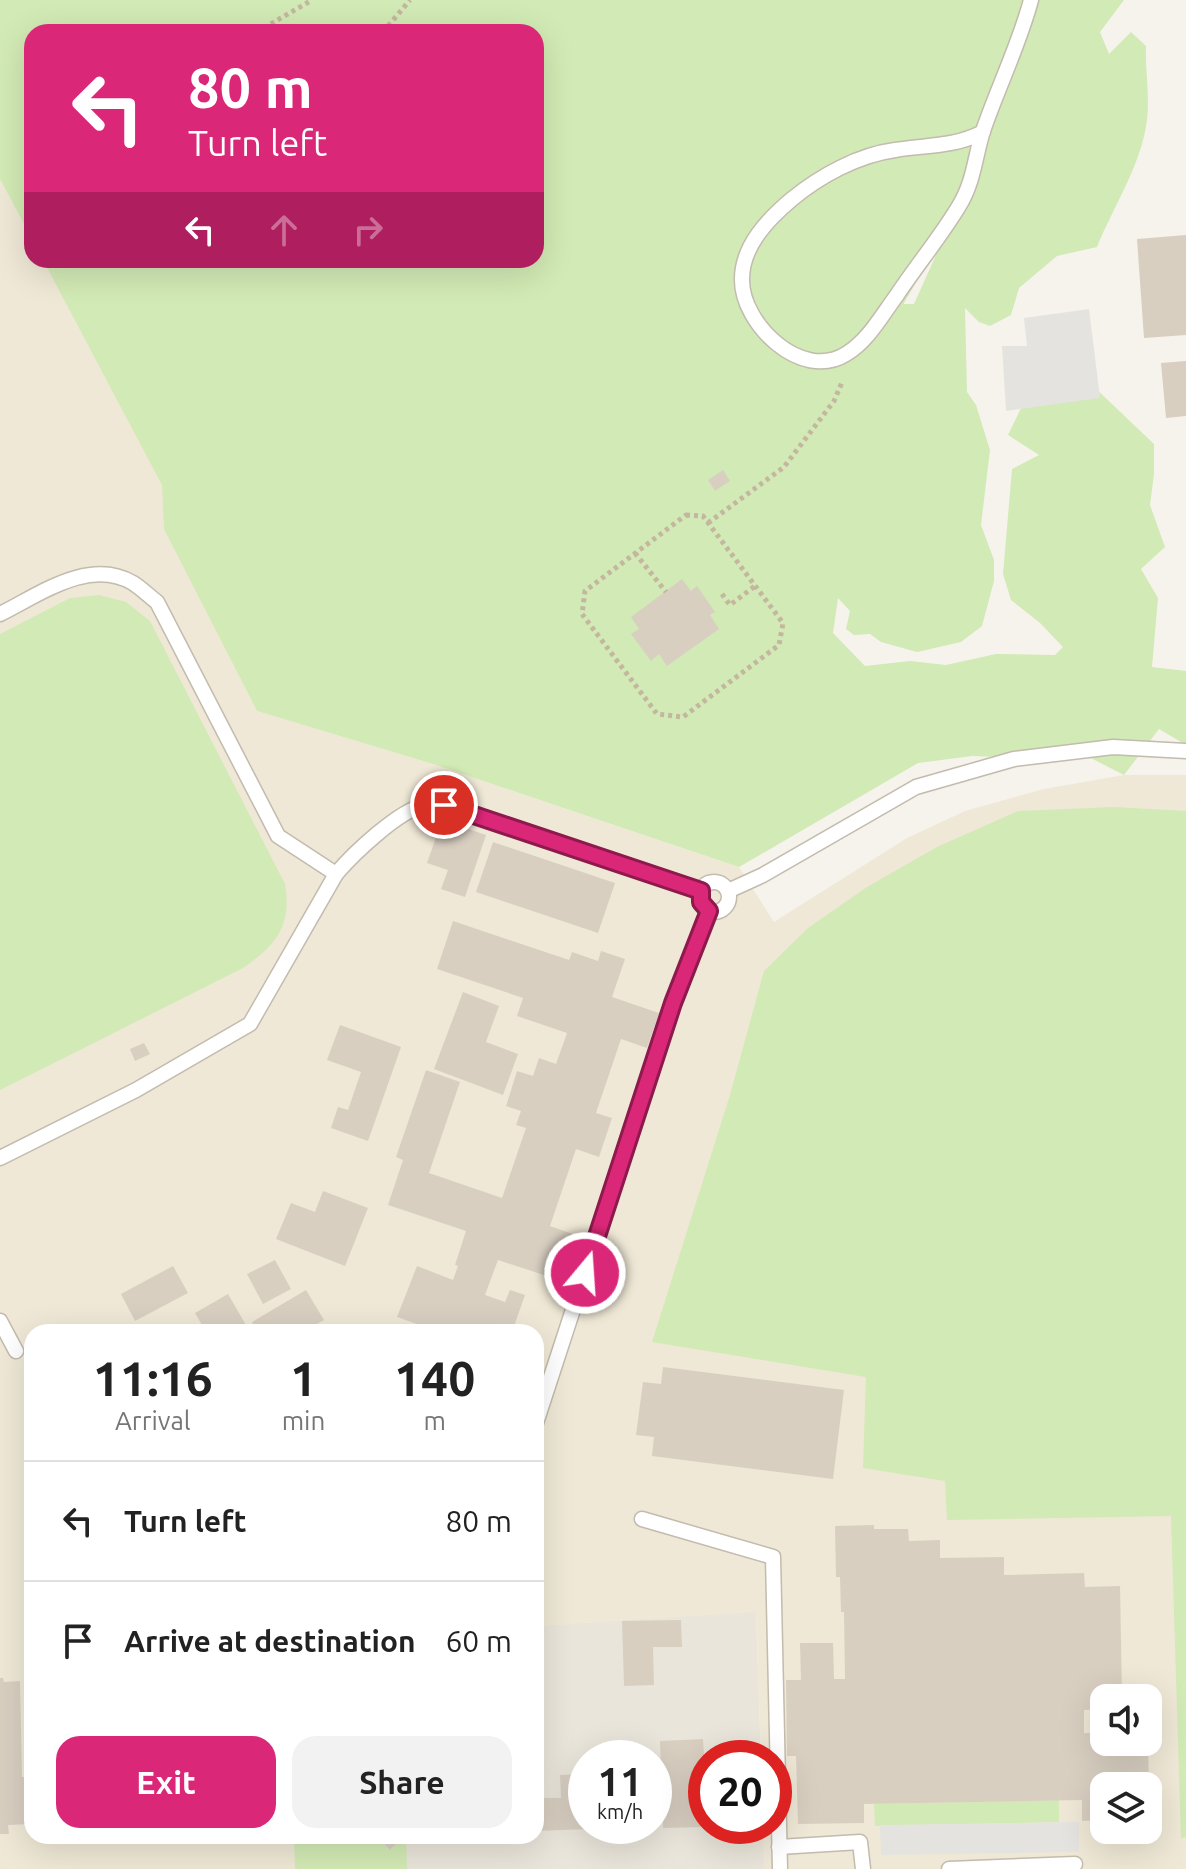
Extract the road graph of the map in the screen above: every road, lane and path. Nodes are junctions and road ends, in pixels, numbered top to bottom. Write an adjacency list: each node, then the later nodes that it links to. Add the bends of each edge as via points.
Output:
1 (312, 0): 4 (path)
2 (410, 0): 5 (path)
3 (1031, 0): 6 (lane)
4 (271, 24)
5 (390, 24)
6 (983, 132): 7 (lane, via 961,204 867,336); 7 (lane, via 963,142 891,150 818,179 769,219 750,245 742,275 743,299 763,330 788,352 819,363)
7 (845, 355): 8 (path, via 834,401 784,467)
8 (708, 523): 9 (path, via 703,516 686,515); 10 (path)
9 (635, 553): 10 (path, via 585,591 582,614 657,714 683,717 779,645 783,623); 11 (path)
10 (755, 586): 12 (path, via 730,605)
11 (666, 592)
12 (722, 594)
13 (0, 614): 15 (lane, via 72,577 103,574 131,582 157,602 278,836)
14 (1186, 751): 17 (lane, via 1113,747 1014,759 916,787)
15 (336, 874): 16 (lane, via 360,846 406,813 444,805); 19 (lane, via 250,1024 136,1090)
16 (701, 891): 17 (lane, via 714,882); 18 (lane, via 701,902)
17 (728, 891): 18 (lane, via 725,907)
18 (709, 911): 22 (lane, via 673,1003)
19 (0, 1158)
20 (0, 1321): 21 (lane)
21 (16, 1351)
22 (544, 1398)
23 (642, 1519): 24 (lane, via 773,1557)
24 (779, 1847): 26 (lane); 27 (lane, via 860,1842)
25 (1075, 1864): 28 (lane)
26 (780, 1869)
27 (863, 1869)
28 (949, 1869)

